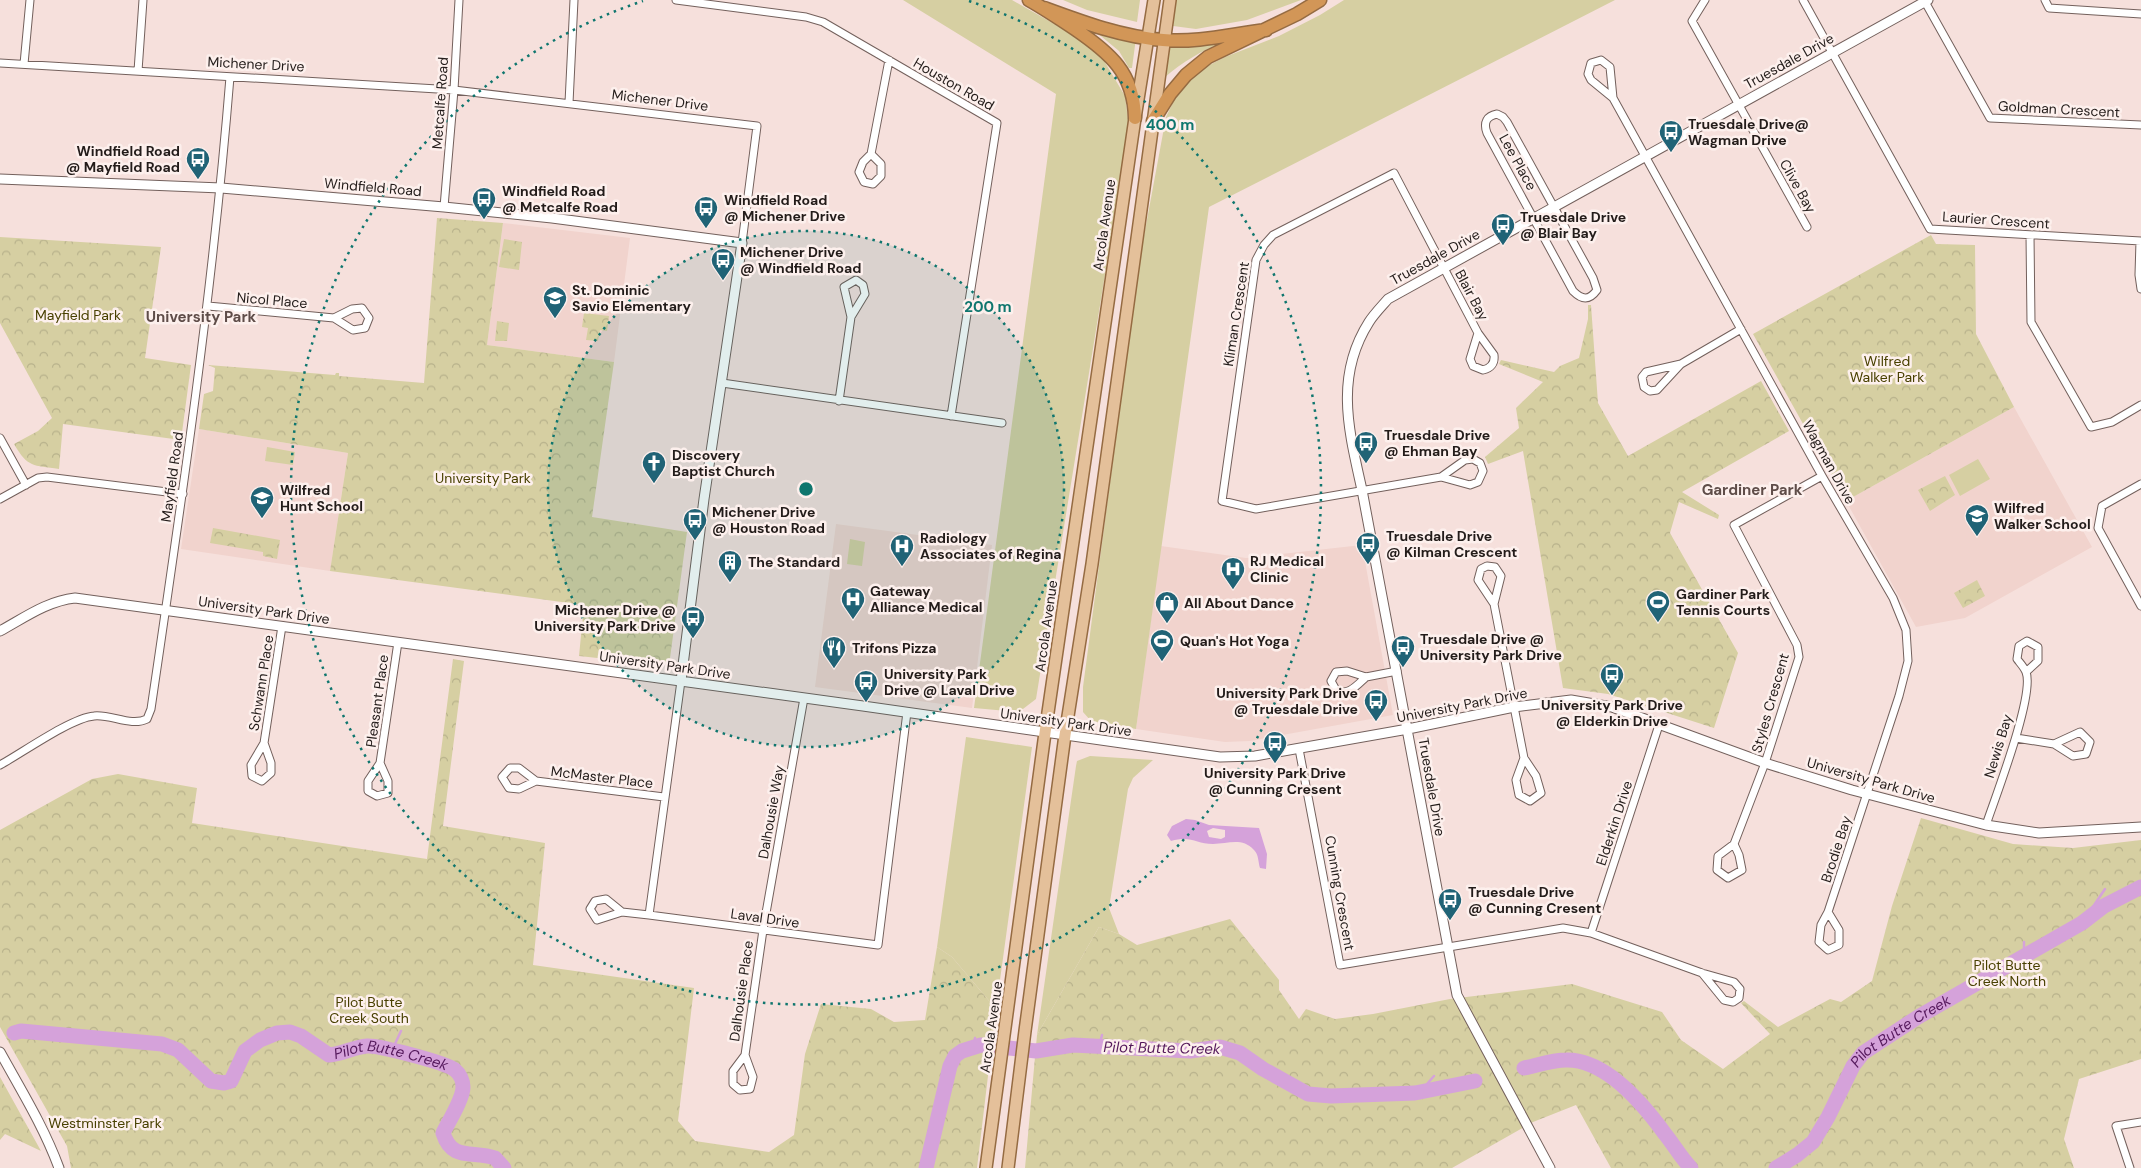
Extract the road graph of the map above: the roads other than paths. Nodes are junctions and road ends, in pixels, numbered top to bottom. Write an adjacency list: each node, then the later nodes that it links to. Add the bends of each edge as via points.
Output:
1 (30, 0): 22 (street)
2 (142, 0): 23 (street)
3 (459, 0): 25 (street, Metcalfe Road)
4 (574, 0): 27 (street)
5 (676, 0): 20 (street, Houston Road, via 806,17 823,22)
6 (1029, 0): 14 (highway)
7 (1154, 0): 17 (main road, Arcola Avenue)
8 (1170, 0): 18 (main road)
9 (1320, 0): 16 (highway)
10 (1705, 0): 28 (street, Clive Bay, via 1692,21)
11 (1803, 0): 19 (street)
12 (1926, 0): 19 (street, Truesdale Drive); 31 (street, Goldman Crescent, via 1990,118)
13 (2045, 0): 15 (street, via 2050,8)
14 (1044, 8): 17 (highway, via 1092,26); 29 (highway, via 1100,46 1117,63 1132,94)
15 (2141, 14)
16 (1266, 30): 18 (highway); 30 (highway, via 1208,57 1193,69 1170,94)
17 (1148, 38): 18 (highway); 29 (main road, Arcola Avenue)
18 (1165, 40): 30 (main road)
19 (1832, 53): 28 (street, Truesdale Drive); 40 (street, Laurier Crescent, via 1930,228)
20 (889, 60): 32 (street); 54 (street, Houston Road, via 997,123)
21 (0, 63): 22 (street, Michener Drive)
22 (24, 64): 23 (street, Michener Drive)
23 (138, 71): 24 (street, Michener Drive)
24 (230, 77): 25 (street, Michener Drive); 35 (street, Mayfield Road)
25 (454, 90): 27 (street, Michener Drive); 36 (street, Metcalfe Road)
26 (1613, 98): 26 (street, via 1610,67 1601,60 1594,61 1587,70 1589,77); 33 (street, Wagman Drive)
27 (568, 103): 42 (street, Michener Drive, via 757,126)
28 (1739, 105): 33 (street, Truesdale Drive); 39 (street, Clive Bay)
29 (1135, 118): 79 (main road, Arcola Avenue)
30 (1153, 121): 80 (main road)
31 (2141, 125)
32 (872, 154)
33 (1646, 157): 37 (street, Truesdale Drive); 48 (street, Wagman Drive)
34 (0, 179): 35 (street, Windfield Road)
35 (221, 188): 36 (street, Windfield Road); 45 (street, Mayfield Road)
36 (444, 207): 42 (street, Windfield Road)
37 (1553, 207): 38 (street, Truesdale Drive); 38 (street, via 1593,278 1597,290 1592,297 1579,297 1573,291); 38 (street, Lee Place, via 1503,117 1497,114 1490,116 1486,120 1487,132)
38 (1534, 218): 43 (street, Truesdale Drive)
39 (1807, 227)
40 (2030, 235): 41 (street, Laurier Crescent); 53 (street, via 2032,322 2091,427 2112,422)
41 (2141, 241): 44 (street)
42 (742, 243): 51 (street, Michener Drive)
43 (1444, 268): 49 (street, Blair Bay); 61 (street, Truesdale Drive, via 1388,299 1369,322 1356,348 1346,386 1348,426); 61 (street, Kliman Crescent, via 1394,173 1273,235 1256,260 1222,500 1256,509)
44 (2141, 289)
45 (208, 306): 46 (street, Nicol Place); 62 (street, Mayfield Road)
46 (334, 318): 46 (street, Nicol Place, via 354,330 365,328 369,318 362,308)
47 (851, 318): 47 (street, via 865,294 863,285 856,280 844,286); 52 (street)
48 (1741, 329): 50 (street); 57 (street, Wagman Drive)
49 (1478, 333): 49 (street, Blair Bay, via 1470,359 1476,368 1483,370 1491,366 1494,354)
50 (1681, 364): 50 (street, via 1646,372 1642,381 1644,387 1650,391 1657,390)
51 (722, 384): 52 (street); 73 (street, Michener Drive)
52 (839, 401): 54 (street)
53 (2141, 405)
54 (951, 416): 55 (street)
55 (1002, 423)
56 (0, 438): 59 (street)
57 (1822, 476): 87 (street, Styles Crescent, via 1734,525 1797,645 1799,657); 90 (street, Wagman Drive, via 1893,598 1906,630 1908,661)
58 (1441, 477): 58 (street, via 1474,484 1481,479 1483,471 1480,463 1469,459); 61 (street)
59 (26, 484): 62 (street, via 47,477); 63 (street)
60 (2141, 484): 65 (street, via 2102,506 2098,528)
61 (1362, 490): 70 (street, Truesdale Drive)
62 (183, 494): 66 (street, Mayfield Road)
63 (0, 499)
64 (1494, 604): 64 (street, via 1501,576 1495,567 1487,566 1481,569 1478,580); 75 (street)
65 (2141, 606)
66 (166, 610): 67 (street, University Park Drive); 68 (street, University Park Drive, via 75,598 60,600); 88 (street, Mayfield Road, via 147,719 139,723 109,716 78,720)
67 (282, 626): 69 (street, University Park Drive); 82 (street, Schwann Place)
68 (0, 631)
69 (398, 642): 73 (street, University Park Drive); 86 (street, Pleasant Place)
70 (1396, 671): 72 (street); 78 (street, Truesdale Drive)
71 (2026, 672): 81 (street, Newis Bay, via 2026,692)
72 (1366, 677): 72 (street, via 1342,671 1336,672 1331,681 1336,690 1345,692)
73 (681, 682): 74 (street, University Park Drive); 91 (street)
74 (804, 698): 76 (street, University Park Drive); 100 (street, Dalhousie Way)
75 (1514, 708): 77 (street, University Park Drive, via 1571,700 1612,707); 78 (street, University Park Drive); 85 (street)
76 (907, 712): 79 (street, University Park Drive); 100 (street, Laval Drive, via 878,945)
77 (1659, 725): 87 (street, University Park Drive); 101 (street, Elderkin Drive)
78 (1408, 729): 84 (street, University Park Drive); 102 (street, Truesdale Drive)
79 (1045, 733): 80 (street, University Park Drive); 108 (main road, Arcola Avenue)
80 (1065, 735): 84 (street, University Park Drive, via 1220,757 1255,756); 109 (main road)
81 (2016, 738): 83 (street); 93 (street, Newis Bay)
82 (264, 743): 82 (street, Schwann Place, via 251,765 252,776 262,781 271,773)
83 (2054, 744): 83 (street, via 2073,756 2086,754 2090,742 2080,732)
84 (1299, 749): 102 (street, Cunning Crescent, via 1340,965)
85 (1524, 758): 85 (street, via 1516,780 1519,795 1530,801 1541,793 1536,776)
86 (380, 763)
87 (1765, 763): 90 (street, University Park Drive); 96 (street)
88 (0, 765)
89 (536, 781): 91 (street, McMaster Place)
90 (1868, 795): 93 (street, University Park Drive); 98 (street, Brodie Bay)
91 (664, 798): 99 (street)
92 (2141, 820): 95 (street, University Park Drive)
93 (1986, 825): 95 (street, University Park Drive, via 2039,833)
94 (2141, 827): 95 (street, University Park Drive)
95 (2119, 829)
96 (1734, 844): 96 (street, via 1718,856 1718,870 1728,878 1742,870)
97 (622, 912): 99 (street, Laval Drive)
98 (1828, 912): 98 (street, Brodie Bay, via 1821,925 1819,942 1828,950 1839,945 1839,930)
99 (648, 915): 100 (street, Laval Drive)
100 (763, 930): 105 (street, Dalhousie Place)
101 (1591, 933): 102 (street, via 1563,928); 103 (street)
102 (1447, 946): 110 (street, Truesdale Drive, via 1457,995 1464,1011)
103 (1702, 973): 103 (street, via 1724,1000 1733,1002 1739,998 1740,989 1734,982)
104 (0, 1052): 107 (street)
105 (745, 1055): 105 (street, Dalhousie Place, via 733,1071 733,1084 740,1090 750,1089 753,1077)
106 (2141, 1122): 111 (street, via 2116,1126)
107 (59, 1168)
108 (986, 1168)
109 (1008, 1168)
110 (1550, 1168)
111 (2130, 1168)

